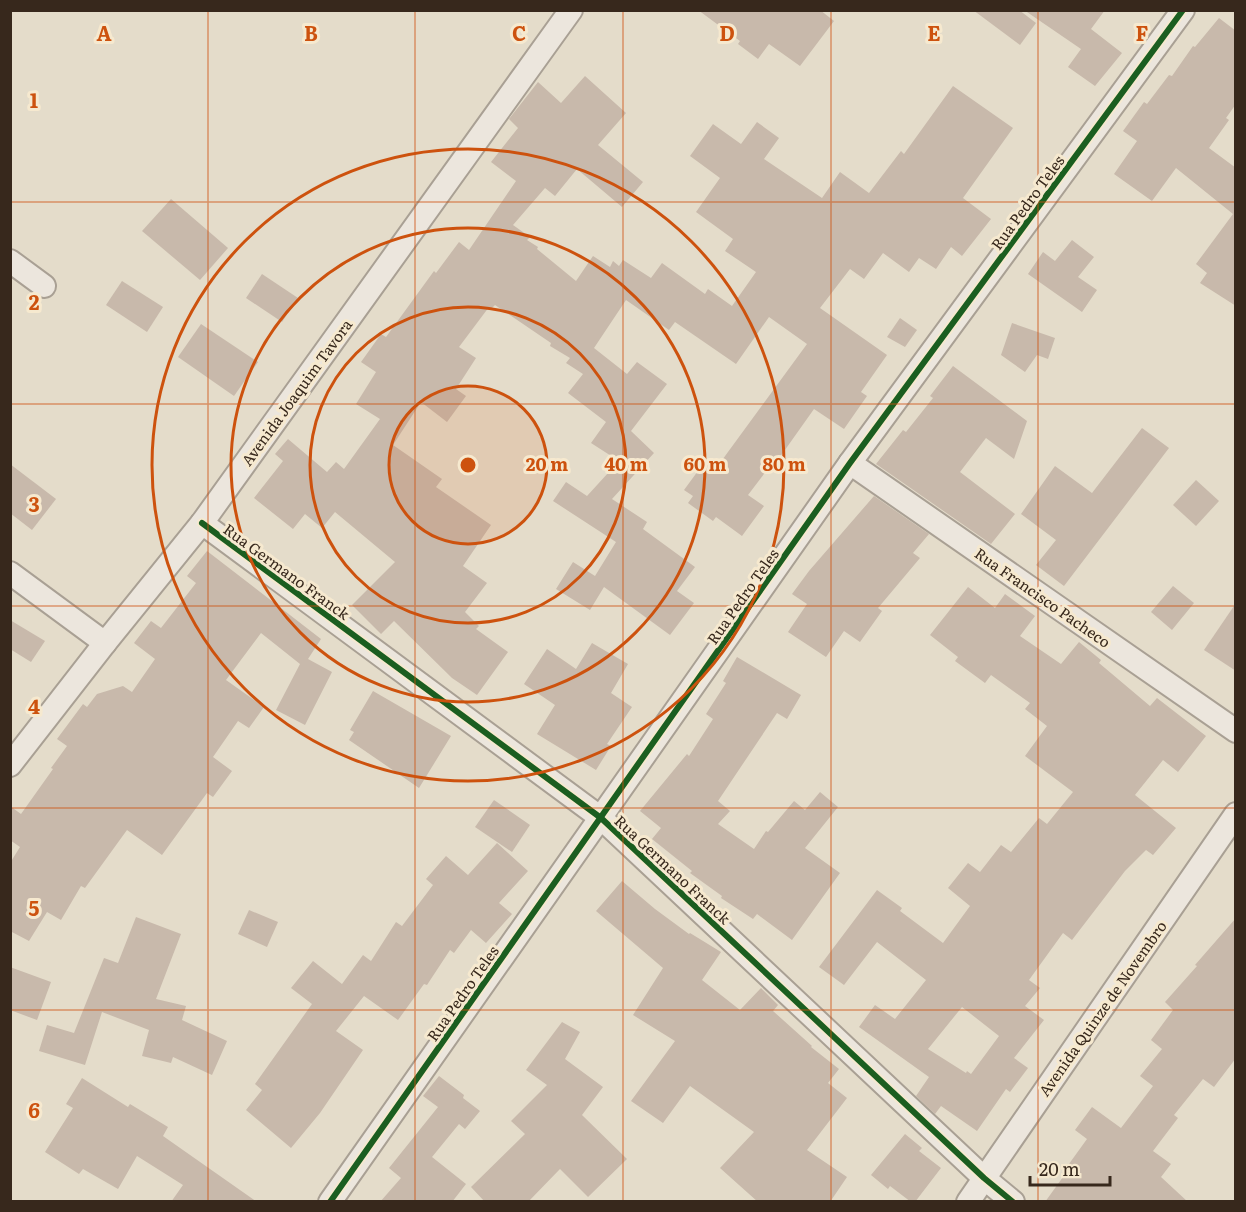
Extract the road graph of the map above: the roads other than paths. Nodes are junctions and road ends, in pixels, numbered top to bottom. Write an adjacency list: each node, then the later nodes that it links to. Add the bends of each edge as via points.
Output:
1 (571, 10): 6 (street, Avenida Joaquim Tavora)
2 (1182, 10): 5 (street, Rua Pedro Teles)
3 (10, 261): 4 (street)
4 (44, 286)
5 (850, 463): 9 (street, Rua Francisco Pacheco); 12 (street, Rua Pedro Teles)
6 (202, 523): 8 (street, Avenida Joaquim Tavora); 12 (street, Rua Germano Franck)
7 (10, 573): 8 (street)
8 (105, 643): 10 (street, Avenida Joaquim Tavora)
9 (1236, 732)
10 (10, 765)
11 (1236, 814): 13 (street, Avenida Quinze de Novembro)
12 (601, 818): 13 (street, Rua Germano Franck); 14 (street, Rua Pedro Teles)
13 (984, 1178): 15 (street, Avenida Quinze de Novembro); 16 (street, Rua Germano Franck)
14 (333, 1200)
15 (968, 1202)
16 (1013, 1202)

